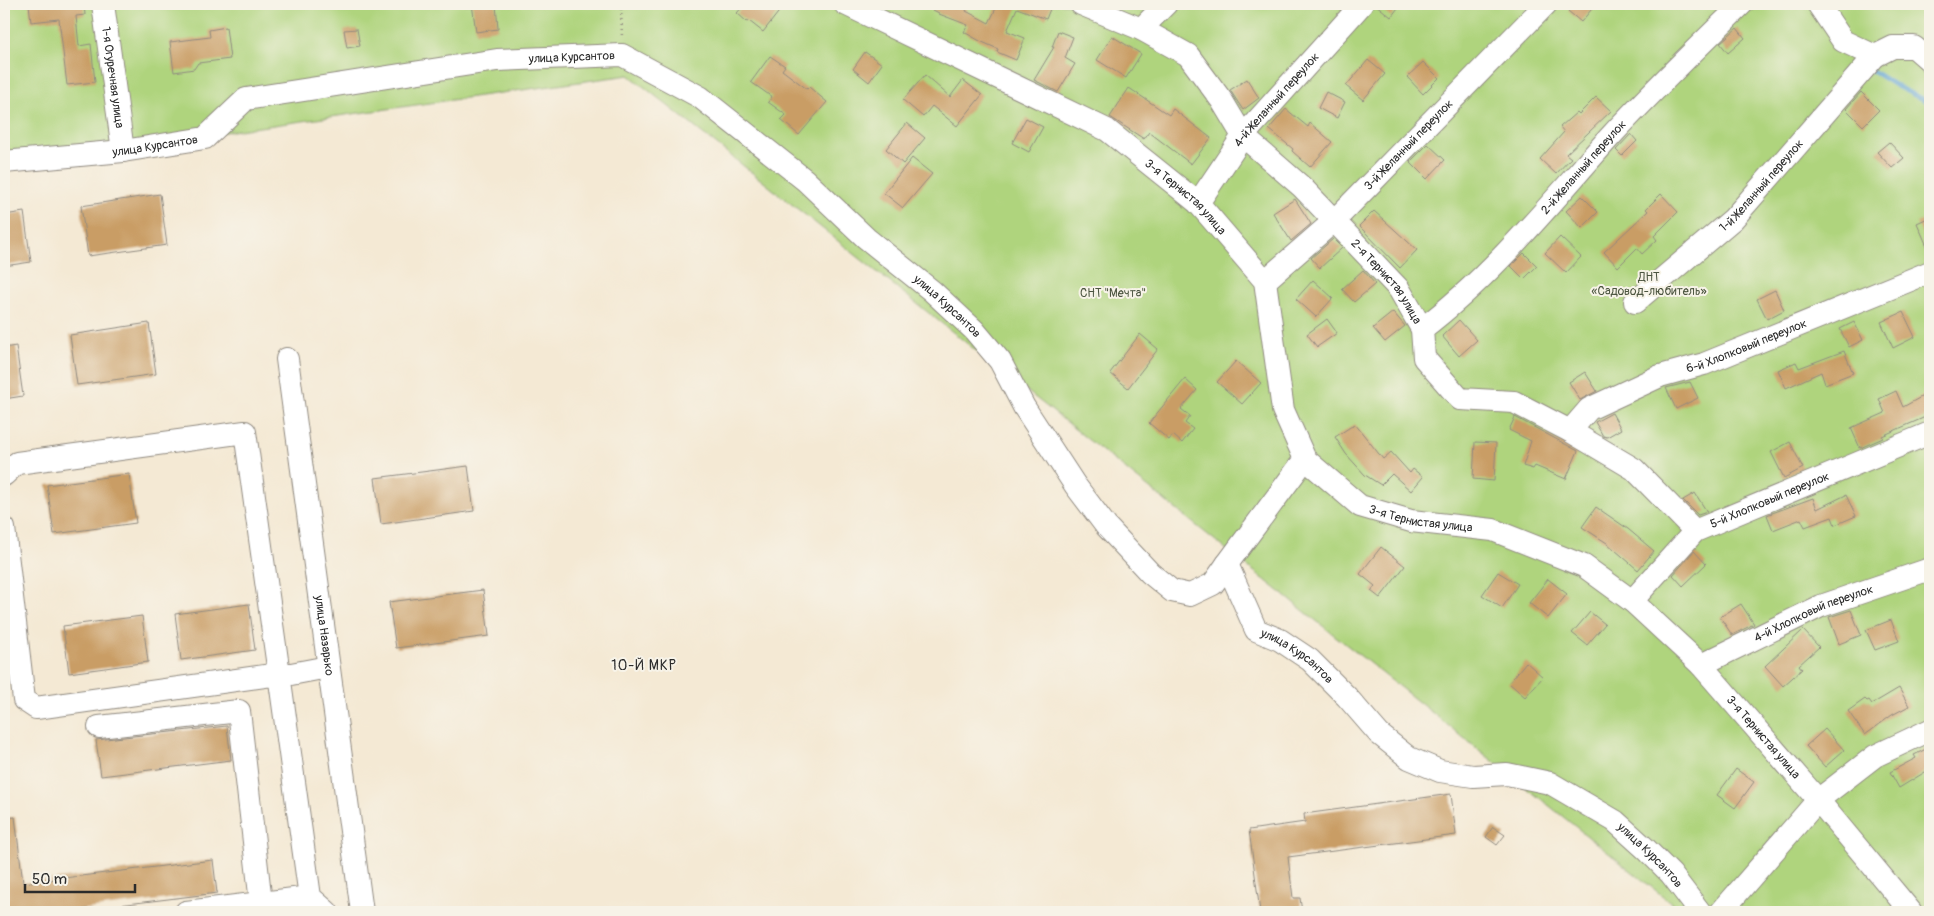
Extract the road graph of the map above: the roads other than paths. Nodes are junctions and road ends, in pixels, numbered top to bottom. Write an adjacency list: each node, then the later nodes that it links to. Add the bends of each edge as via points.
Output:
1 (103, 4): 13 (street, 1-я Огуречная улица)
2 (845, 4): 15 (street, 3-я Тернистая улица, via 1106,130)
3 (1081, 4): 9 (street, 2-я Тернистая улица)
4 (1166, 4): 9 (street)
5 (1362, 4): 12 (street, 4-й Желанный переулок)
6 (1546, 4): 16 (street, 3-й Желанный переулок)
7 (1742, 4): 20 (street, 2-й Желанный переулок, via 1633,112 1495,264)
8 (1818, 4): 10 (street, via 1843,41)
9 (1141, 29): 12 (street, 2-я Тернистая улица, via 1188,55)
10 (1875, 56): 11 (street, via 1893,46 1914,47); 19 (street, 1-й Желанный переулок, via 1733,219)
11 (1929, 58)
12 (1243, 136): 15 (street, 4-й Желанный переулок); 16 (street, 2-я Тернистая улица)
13 (123, 150): 14 (street, улица Курсантов); 28 (street, улица Курсантов, via 205,138 246,99 497,60 622,54 700,97 805,180 866,238 974,330 1000,361 1024,407 1075,486 1106,526 1150,573 1172,591 1190,595 1213,584)
14 (4, 162)
15 (1198, 203): 18 (street, 3-я Тернистая улица)
16 (1335, 220): 18 (street, 3-й Желанный переулок); 20 (street, 2-я Тернистая улица, via 1399,289)
17 (1930, 272): 22 (street, 6-й Хлопковый переулок, via 1704,364 1660,376 1589,410)
18 (1265, 281): 24 (street, 3-я Тернистая улица, via 1283,410)
19 (1634, 302)
20 (1422, 329): 22 (street, 2-я Тернистая улица, via 1424,358 1460,399 1514,402)
21 (287, 359): 32 (street, улица Назарько)
22 (1570, 431): 27 (street, 2-я Тернистая улица, via 1634,469)
23 (1930, 433): 27 (street, 5-й Хлопковый переулок)
24 (1305, 459): 28 (street); 30 (street, 3-я Тернистая улица, via 1360,506 1411,521 1493,530 1584,566)
25 (4, 475): 33 (street, via 16,463 245,432)
26 (4, 528): 33 (street, via 24,700 36,708)
27 (1695, 531): 30 (street, 5-й Хлопковый переулок)
28 (1227, 564): 42 (street, улица Курсантов, via 1256,630 1280,640 1310,660 1379,734 1409,758 1440,771 1473,776 1507,774 1550,783 1615,821 1671,874)
29 (1930, 569): 31 (street, 4-й Хлопковый переулок, via 1821,606)
30 (1632, 601): 31 (street, 3-я Тернистая улица)
31 (1701, 665): 36 (street, 3-я Тернистая улица)
32 (328, 667): 33 (street); 41 (street, улица Назарько)
33 (279, 674): 37 (street)
34 (99, 727): 38 (street, via 238,711)
35 (1930, 730): 36 (street, via 1875,756)
36 (1818, 800): 43 (street); 44 (street, 3-я Тернистая улица)
37 (310, 897): 38 (street); 40 (street)
38 (261, 903): 39 (street)
39 (186, 912)
40 (327, 912)
41 (362, 912)
42 (1700, 912)
43 (1722, 912)
44 (1911, 912)

